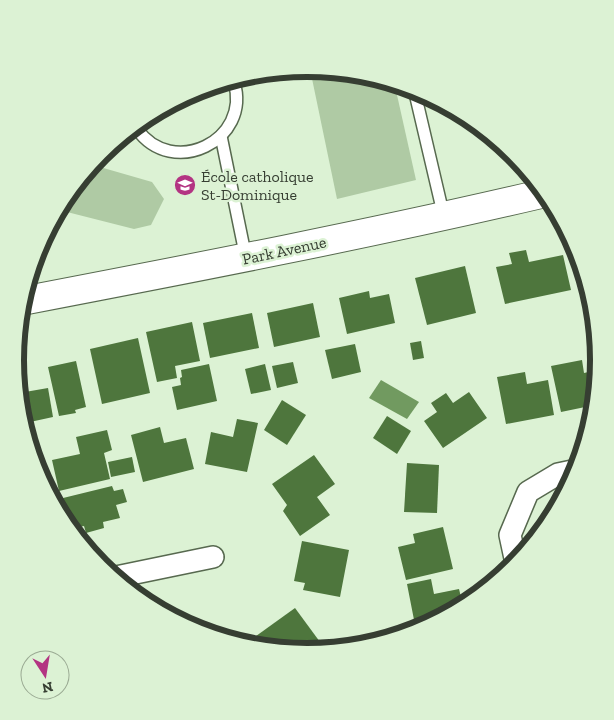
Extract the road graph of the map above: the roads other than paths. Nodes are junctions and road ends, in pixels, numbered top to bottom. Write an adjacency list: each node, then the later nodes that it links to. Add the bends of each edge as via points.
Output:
1 (235, 86): 4 (lane, via 237,103 232,122)
2 (416, 99): 6 (lane)
3 (139, 132): 4 (lane, via 156,147 172,152 190,152 207,147)
4 (222, 136): 7 (lane)
5 (537, 195): 6 (street, Park Avenue)
6 (444, 217): 7 (street, Park Avenue)
7 (246, 258): 8 (street, Park Avenue)
8 (30, 299)
9 (567, 472): 10 (street, via 528,492 510,535)
10 (514, 553)
11 (213, 557): 12 (street)
12 (123, 576)

